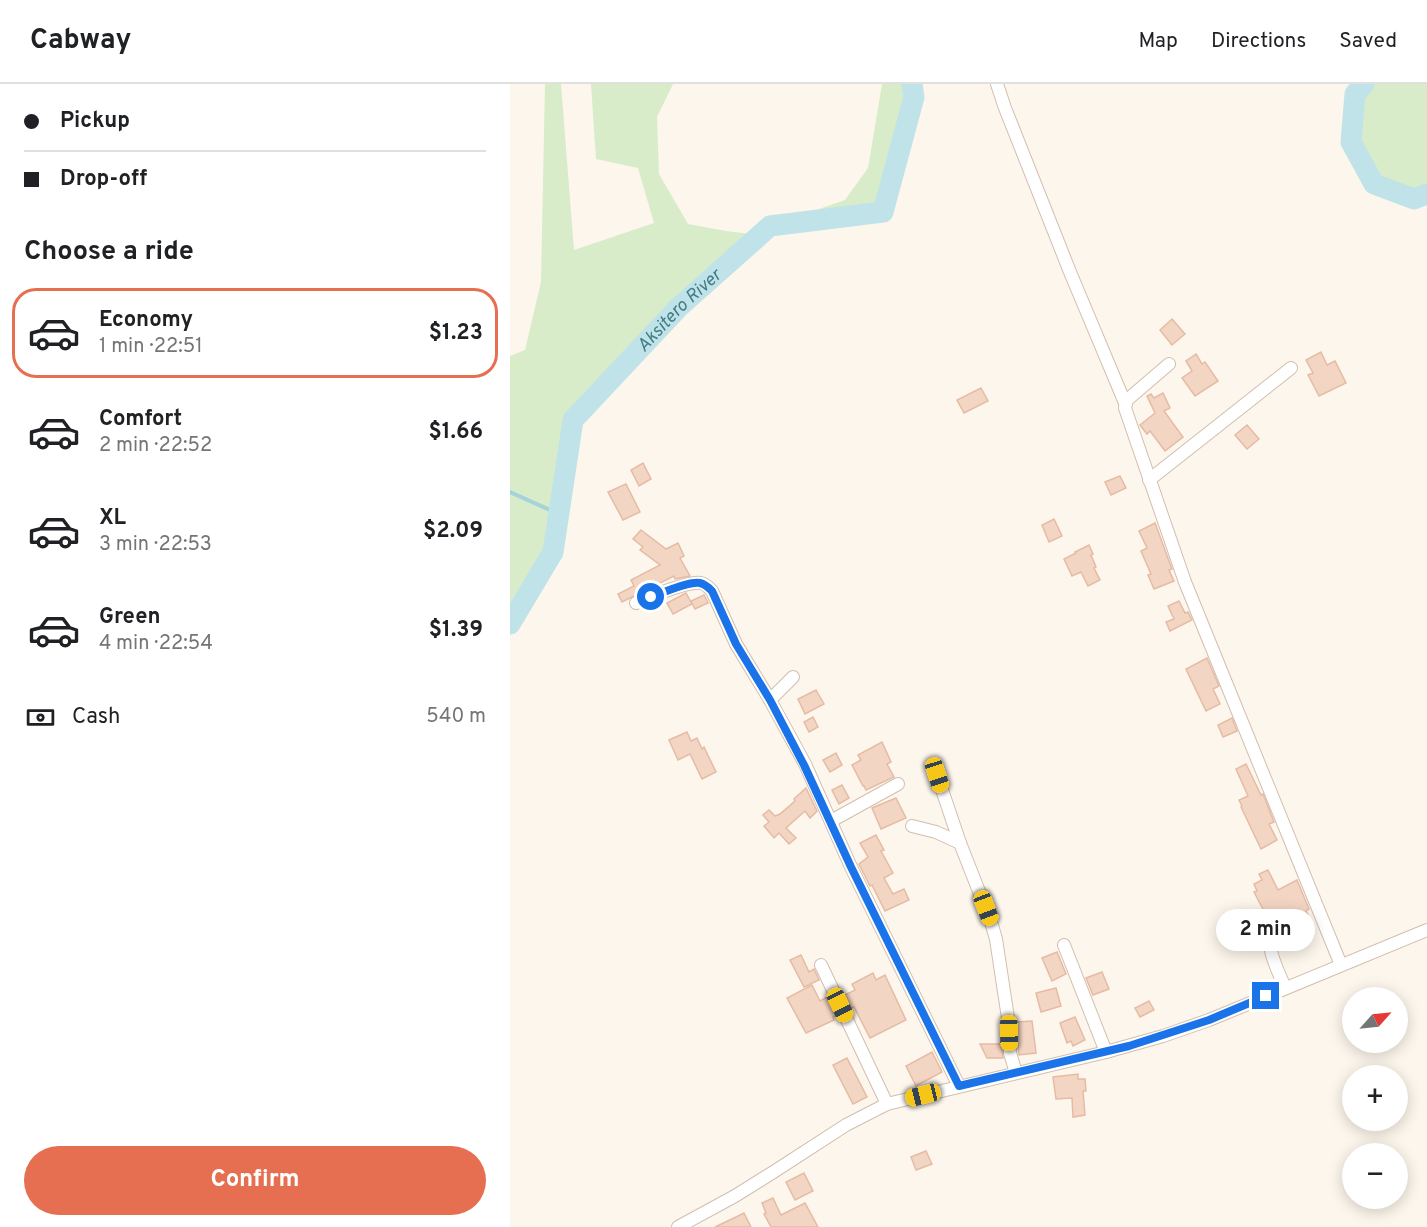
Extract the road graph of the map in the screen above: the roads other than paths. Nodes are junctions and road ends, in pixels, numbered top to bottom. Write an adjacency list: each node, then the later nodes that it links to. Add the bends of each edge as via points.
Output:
1 (997, 84): 4 (street)
2 (1169, 364): 4 (street)
3 (1291, 368): 5 (street)
4 (1125, 403): 5 (street)
5 (1149, 480): 18 (street, via 1194,604)
6 (636, 603): 8 (street, via 691,584 706,585)
7 (793, 677): 8 (street)
8 (770, 700): 11 (street)
9 (937, 775): 13 (street)
10 (898, 784): 11 (street)
11 (831, 821): 22 (street)
12 (912, 826): 13 (street)
13 (960, 843): 21 (street, via 996,939)
14 (1272, 924): 19 (street, via 1269,942)
15 (1427, 930): 18 (street)
16 (1064, 945): 20 (street)
17 (821, 965): 23 (street)
18 (1341, 965): 19 (street)
19 (1285, 988): 20 (street, via 1209,1020)
20 (1106, 1052): 21 (street)
21 (1016, 1073): 22 (street)
22 (959, 1086): 23 (street)
23 (887, 1104): 24 (street)
24 (678, 1227)

